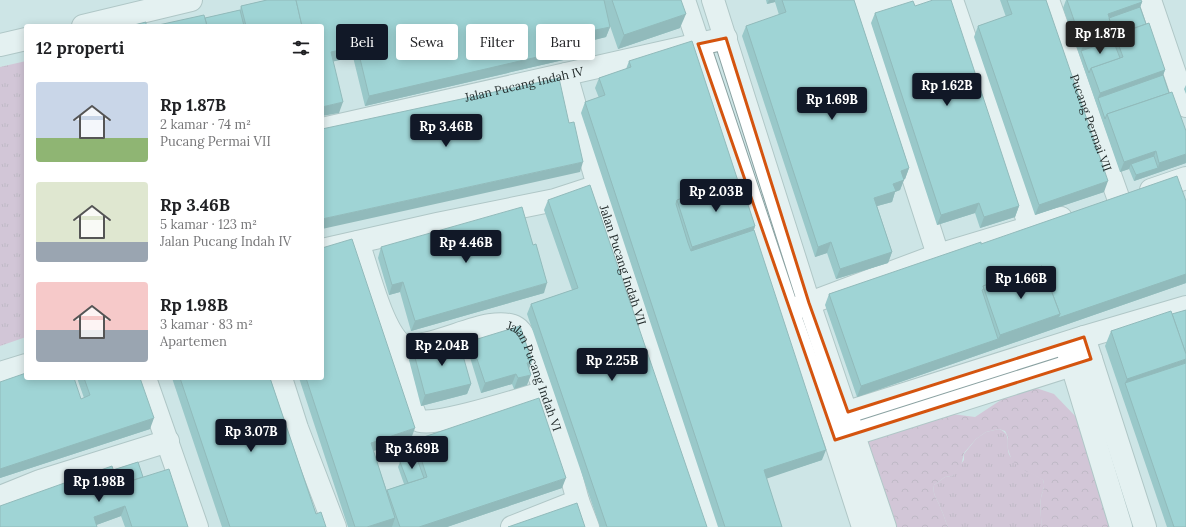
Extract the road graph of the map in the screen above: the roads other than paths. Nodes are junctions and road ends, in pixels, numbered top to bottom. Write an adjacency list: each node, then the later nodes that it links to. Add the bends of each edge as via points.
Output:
1 (191, 0): 9 (street)
2 (684, 0): 12 (street)
3 (713, 0): 10 (street)
4 (929, 0): 8 (street)
5 (952, 0): 20 (street)
6 (1048, 0): 19 (street, Pucang Permai VII)
7 (1150, 0): 15 (street)
8 (858, 6): 23 (street)
9 (91, 24)
10 (726, 38): 12 (street, Jalan Pucang Indah IV); 24 (street)
11 (24, 39): 13 (street)
12 (698, 44): 14 (street, Jalan Pucang Indah IV); 26 (street)
13 (0, 45)
14 (566, 74): 16 (street, Jalan Pucang Indah IV); 18 (street, Jalan Pucang Indah VII)
15 (1186, 106)
16 (324, 129)
17 (1186, 178): 19 (street)
18 (598, 186): 21 (street, via 555,200); 44 (street, Jalan Pucang Indah VII)
19 (1119, 200): 20 (street)
20 (1030, 227): 23 (street)
21 (358, 242): 22 (street); 28 (street, via 384,316)
22 (324, 250)
23 (938, 255): 24 (street)
24 (809, 303): 26 (street); 35 (street)
25 (1186, 307): 27 (street)
26 (788, 311): 35 (street)
27 (1074, 340): 29 (street); 35 (street)
28 (397, 341): 34 (street, Jalan Pucang Indah VI, via 402,345 417,346 481,327 500,325 516,328 528,344); 34 (street, via 401,376 416,420 421,422 463,415)
29 (1081, 362): 36 (street); 47 (street); 48 (street)
30 (24, 366): 31 (street)
31 (0, 373)
32 (146, 380): 37 (street)
33 (282, 380): 41 (street)
34 (545, 392): 39 (street, Jalan Pucang Indah VI, via 560,434)
35 (838, 415): 36 (street)
36 (845, 437): 45 (street); 46 (street)
37 (168, 441): 38 (street, via 40,481); 40 (street)
38 (0, 497)
39 (578, 501): 42 (street); 43 (street, Jalan Pucang Indah VI)
40 (197, 527)
41 (335, 527)
42 (512, 527)
43 (588, 527)
44 (709, 527)
45 (863, 527)
46 (885, 527)
47 (1121, 527)
48 (1145, 527)

